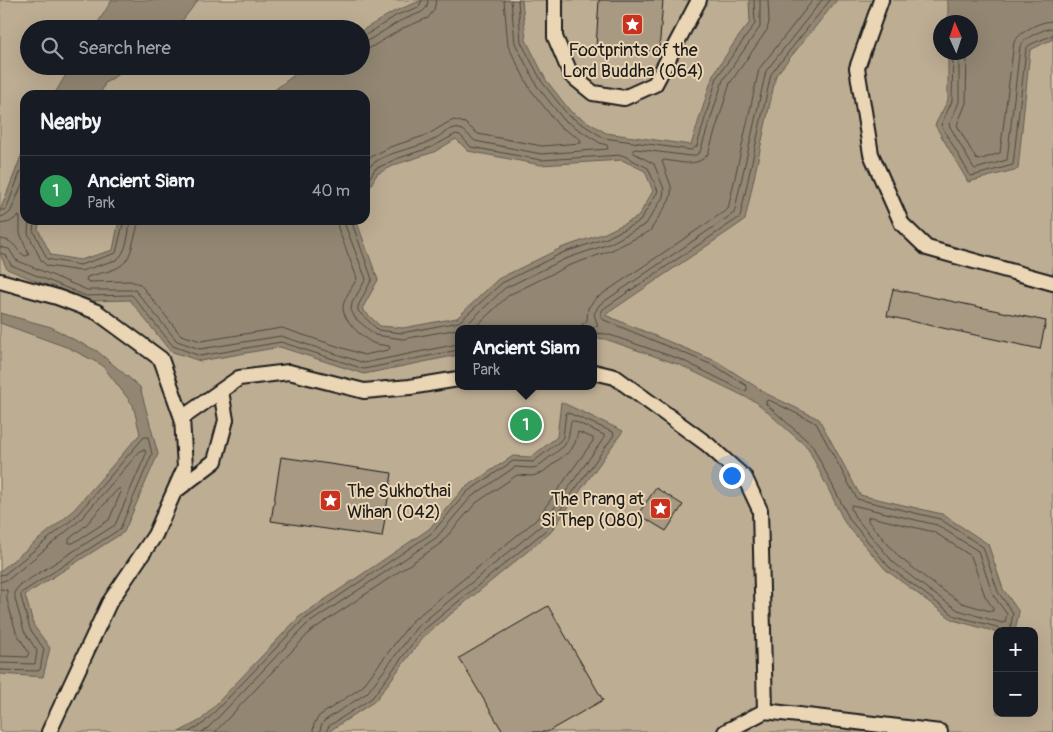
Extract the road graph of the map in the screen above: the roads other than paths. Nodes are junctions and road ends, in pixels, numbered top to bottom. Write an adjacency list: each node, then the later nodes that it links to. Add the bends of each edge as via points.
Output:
1 (555, 0): 2 (lane, via 555,37 570,75 593,93 624,98 655,84)
2 (699, 0)
3 (881, 0): 5 (lane, via 857,68 872,154 902,224 927,248)
4 (0, 281): 9 (lane, via 96,312 161,359)
5 (1053, 283)
6 (597, 373): 11 (lane, via 615,378 707,444 745,478 760,510)
7 (455, 380): 8 (lane, via 364,391 289,372 239,378)
8 (221, 391): 9 (lane); 10 (lane, via 226,420 215,461)
9 (182, 418): 10 (lane, via 184,468)
10 (174, 492): 12 (lane, via 155,535 109,603)
11 (765, 712): 13 (lane); 14 (lane)
12 (49, 732)
13 (725, 732)
14 (940, 732)

